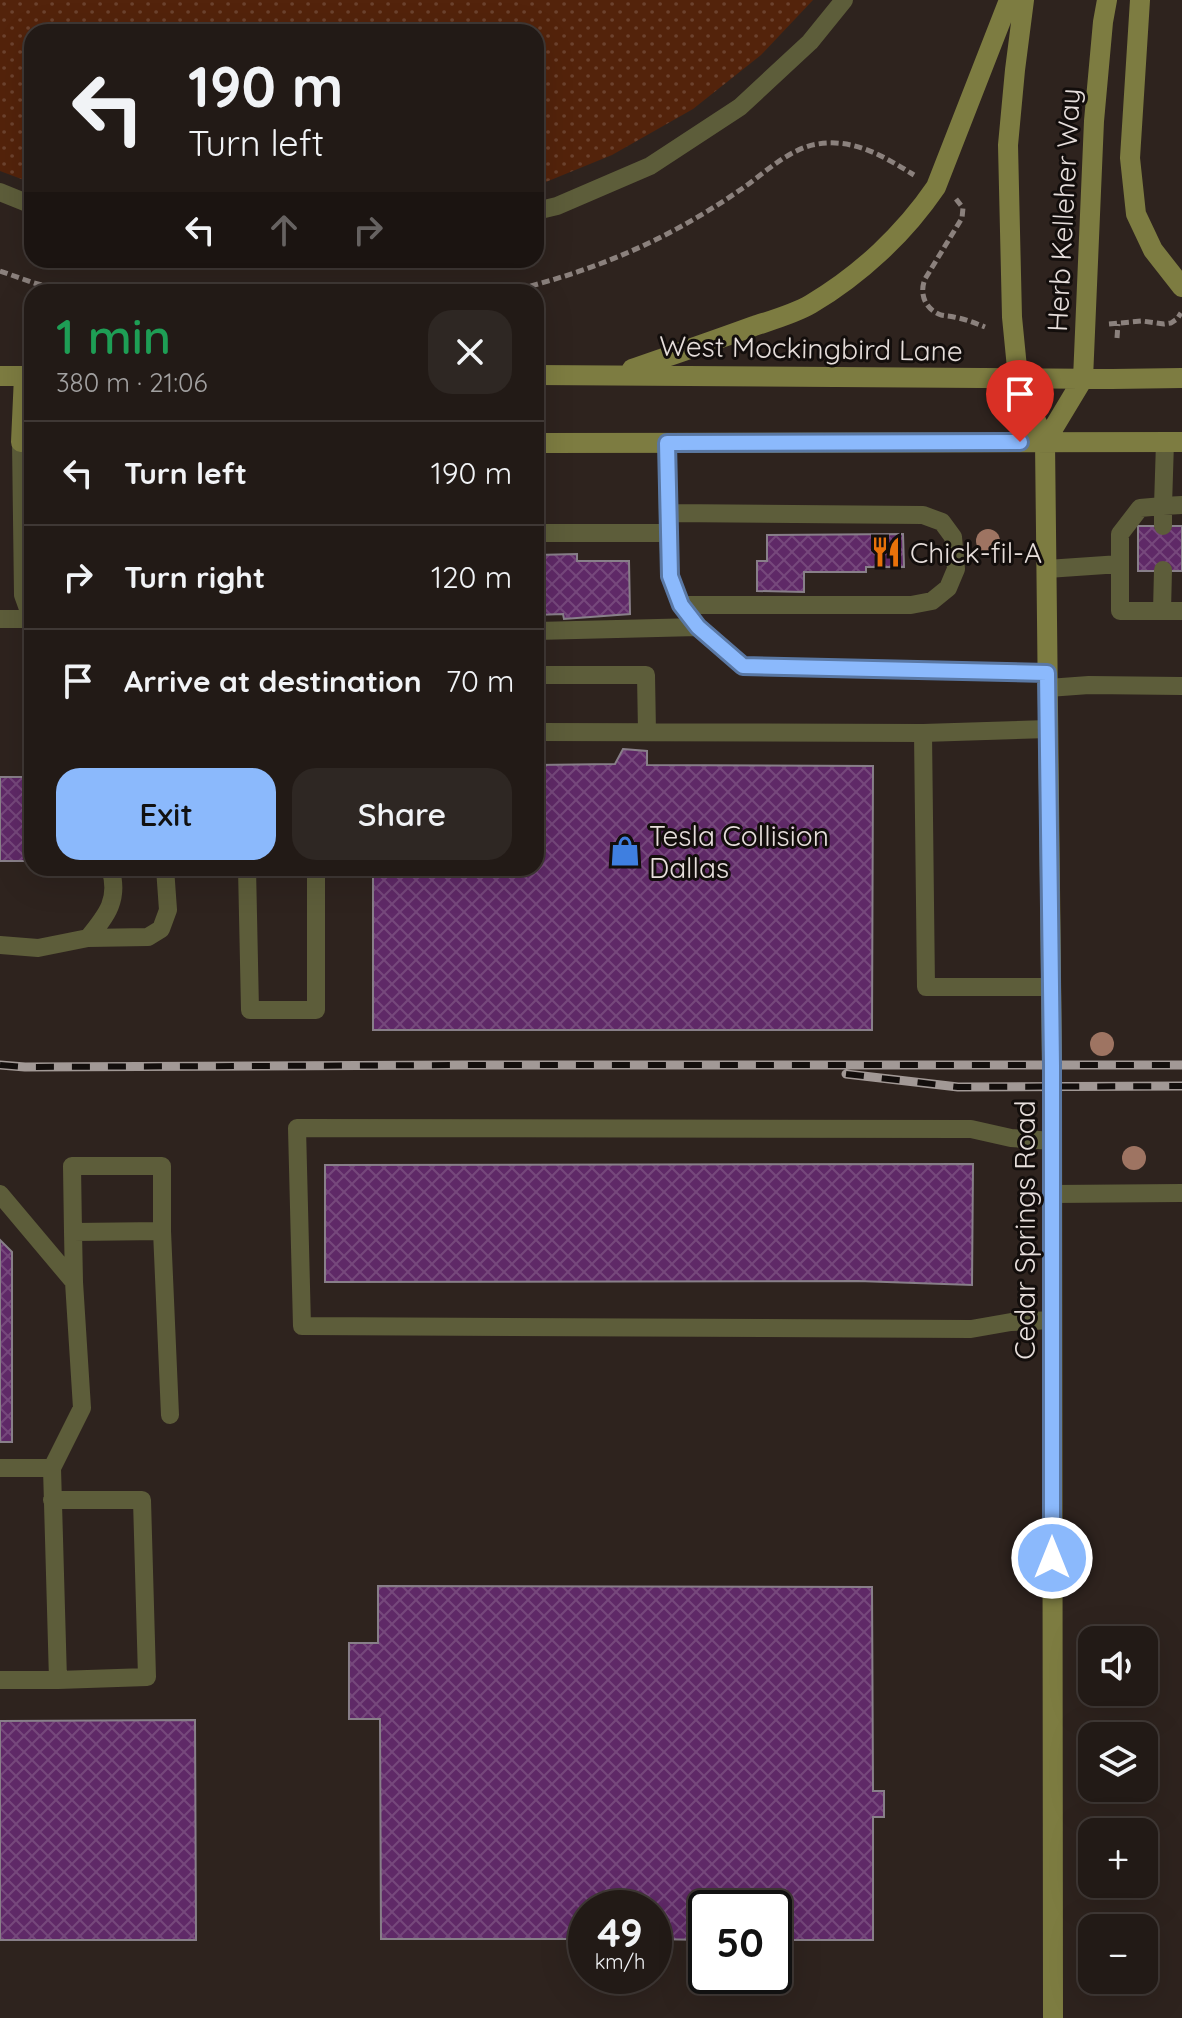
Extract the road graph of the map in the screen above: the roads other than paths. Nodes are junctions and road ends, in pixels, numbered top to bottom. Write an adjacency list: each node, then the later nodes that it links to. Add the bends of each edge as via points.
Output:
1 (844, 0): 8 (lane, via 810,42 740,107 650,166)
2 (1009, 0): 10 (main road, via 936,187 896,237 809,305)
3 (1024, 0): 14 (main road, Herb Kelleher Way, via 1008,145)
4 (1107, 0): 16 (main road, Herb Kelleher Way, via 1094,121)
5 (1140, 0): 9 (main road, via 1130,158 1136,214 1153,250)
6 (0, 192): 7 (lane)
7 (24, 202)
8 (544, 209)
9 (1182, 287)
10 (615, 374): 11 (main road, West Mockingbird Lane); 14 (main road, West Mockingbird Lane)
11 (544, 375)
12 (0, 376): 13 (main road)
13 (24, 376)
14 (1018, 378): 16 (main road, West Mockingbird Lane); 19 (main road, Herb Kelleher Way)
15 (1182, 378): 16 (main road, West Mockingbird Lane)
16 (1083, 379): 19 (main road, Herb Kelleher Way)
17 (24, 402): 18 (main road)
18 (18, 442): 32 (lane)
19 (1045, 442): 20 (main road); 22 (main road); 30 (main road, Cedar Springs Road)
20 (1173, 442): 24 (lane)
21 (544, 443): 22 (main road)
22 (667, 443): 25 (lane)
23 (1182, 505): 24 (lane)
24 (1163, 506): 26 (lane); 29 (lane, via 1140,508 1120,534)
25 (668, 513): 28 (lane); 33 (lane, via 923,515 942,522 953,537 956,569 948,588 932,601)
26 (1163, 526)
27 (544, 533): 28 (lane)
28 (668, 533): 33 (lane, via 670,576)
29 (1120, 564): 30 (lane); 34 (lane, via 1120,611)
30 (1047, 569): 41 (main road, Cedar Springs Road)
31 (1163, 570): 34 (lane)
32 (24, 598)
33 (681, 605): 38 (lane)
34 (1162, 611): 35 (lane)
35 (1182, 611)
36 (0, 619): 37 (lane)
37 (24, 619)
38 (698, 627): 39 (lane); 41 (lane, via 743,666)
39 (544, 631)
40 (544, 675): 45 (lane, via 646,675)
41 (1048, 680): 42 (lane); 43 (main road, Cedar Springs Road)
42 (1182, 686)
43 (1048, 729): 46 (lane); 53 (main road, Cedar Springs Road)
44 (544, 732): 45 (lane)
45 (647, 732): 46 (lane)
46 (923, 733): 53 (lane, via 926,987)
47 (113, 876): 51 (lane, via 110,910)
48 (166, 876): 51 (lane, via 168,910 161,929 148,937)
49 (247, 876): 50 (lane, via 250,1010 316,1010)
50 (316, 876)
51 (88, 938): 52 (lane, via 38,948)
52 (0, 945)
53 (1051, 987): 54 (main road, Cedar Springs Road)
54 (1052, 1141): 57 (main road, Cedar Springs Road); 61 (lane, via 971,1129 297,1128 302,1326 971,1329)
55 (1182, 1193): 57 (lane)
56 (0, 1194): 60 (lane)
57 (1052, 1194): 61 (main road, Cedar Springs Road)
58 (162, 1231): 59 (lane); 59 (lane, via 162,1166 72,1166); 62 (lane)
59 (73, 1232): 60 (lane)
60 (74, 1282): 64 (lane, via 82,1408)
61 (1052, 1320): 68 (main road, Cedar Springs Road)
62 (170, 1415)
63 (0, 1468): 64 (lane)
64 (52, 1468): 65 (lane)
65 (52, 1500): 67 (lane); 67 (lane, via 142,1500 143,1530 147,1677)
66 (0, 1680): 67 (lane)
67 (58, 1680)
68 (1053, 2018)

